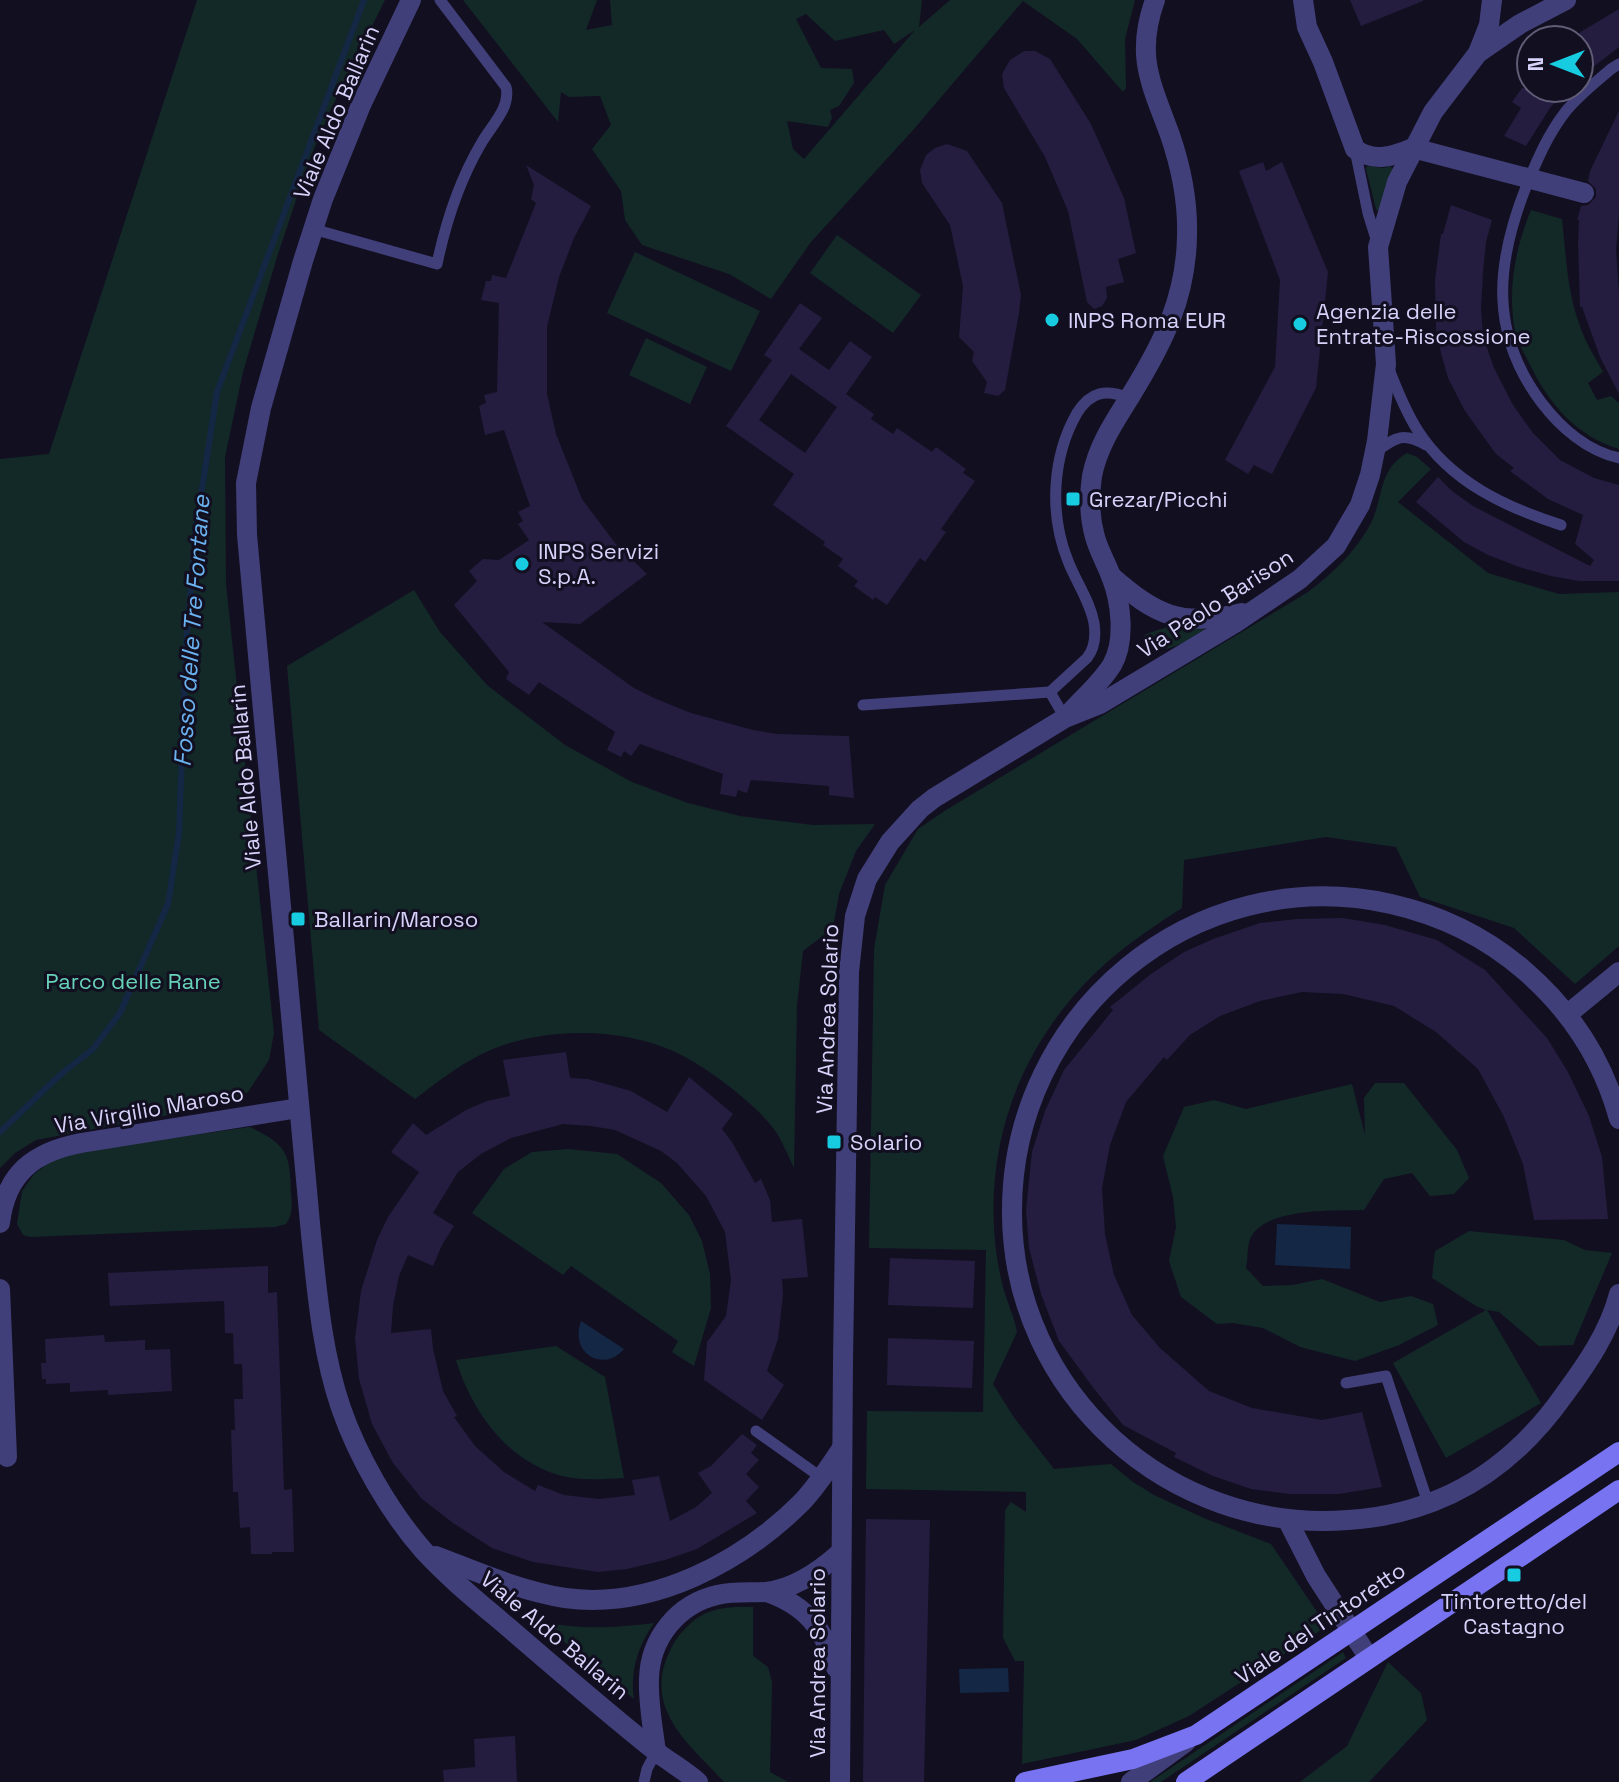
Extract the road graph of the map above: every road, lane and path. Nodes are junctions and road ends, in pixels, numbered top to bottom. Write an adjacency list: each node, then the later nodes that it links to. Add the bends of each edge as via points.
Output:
1 (411, 0): 13 (street, Viale Aldo Ballarin, via 361,105)
2 (440, 0): 13 (lane, via 508,94 459,190 437,264)
3 (1155, 0): 16 (street, via 1145,39 1146,62 1182,180 1187,253 1169,328)
4 (1303, 0): 10 (street, via 1307,27)
5 (1492, 0): 7 (street)
6 (1566, 0): 7 (street, Via Paolo Barison)
7 (1478, 53): 9 (street, Via Paolo Barison)
8 (1619, 64): 11 (lane, via 1567,110)
9 (1413, 148): 10 (street, via 1376,158); 11 (street); 14 (street, Via Paolo Barison)
10 (1355, 149): 14 (lane)
11 (1529, 179): 12 (street); 19 (lane, via 1504,258 1506,330 1532,389 1561,424 1584,444)
12 (1584, 193)
13 (313, 229): 28 (street, Viale Aldo Ballarin, via 261,408 245,498)
14 (1378, 247): 15 (street, Via Paolo Barison)
15 (1386, 364): 17 (lane); 18 (street, Via Paolo Barison)
16 (1129, 398): 21 (street, via 1102,442 1092,479 1092,524); 23 (lane, via 1104,392 1089,399 1064,446 1056,502 1062,543 1090,607 1095,638 1092,652)
17 (1430, 447): 18 (lane, via 1405,437); 20 (lane, via 1458,476 1490,497)
18 (1375, 452): 22 (street, Via Paolo Barison, via 1360,505 1336,546 1300,579)
19 (1619, 458)
20 (1561, 525)
21 (1111, 576): 22 (street, via 1146,605 1169,615 1218,618); 25 (street, via 1121,622 1115,657)
22 (1256, 608): 25 (street, Via Paolo Barison, via 1100,704)
23 (1050, 692): 24 (lane); 25 (lane)
24 (863, 705)
25 (1065, 718): 35 (street, Via Andrea Solario, via 920,809 890,842 862,891 849,972)
26 (1619, 972): 27 (street)
27 (1568, 1014): 29 (street, via 1604,1074); 41 (street, via 1506,956 1442,920 1367,899 1302,897 1224,913 1154,946 1097,994 1053,1054 1024,1122 1012,1196 1018,1268 1044,1347 1083,1408 1138,1460 1205,1498)
28 (299, 1108): 30 (street, Via Virgilio Maroso, via 56,1149 18,1175 8,1190); 42 (street, Viale Aldo Ballarin, via 320,1312 335,1390 369,1467)
29 (1619, 1119)
30 (0, 1223)
31 (0, 1289): 37 (street)
32 (1618, 1303): 40 (street, via 1588,1361 1532,1435 1486,1474)
33 (1346, 1383): 40 (lane, via 1386,1376)
34 (756, 1431): 38 (lane)
35 (842, 1448): 38 (street); 43 (street, Via Andrea Solario)
36 (1619, 1452): 45 (main road, Viale del Tintoretto)
37 (7, 1457)
38 (822, 1478): 42 (street, Viale Aldo Ballarin, via 782,1520 730,1558 657,1590 620,1598 564,1598)
39 (1619, 1490): 46 (main road)
40 (1428, 1503): 41 (street, via 1362,1519)
41 (1287, 1519): 45 (street)
42 (425, 1552): 49 (street, Viale Aldo Ballarin)
43 (841, 1552): 44 (street, Viale Aldo Ballarin, via 810,1576); 47 (street, Via Andrea Solario)
44 (767, 1592): 47 (street, via 814,1621); 49 (street, Viale Aldo Ballarin, via 701,1601 675,1617 660,1636 649,1679)
45 (1352, 1631): 46 (street); 48 (main road, Viale del Tintoretto)
46 (1369, 1658): 56 (main road)
47 (842, 1686): 53 (street, Via Andrea Solario)
48 (1196, 1735): 54 (main road, Viale del Tintoretto, via 1133,1759); 55 (street)
49 (656, 1752): 50 (lane); 51 (street, Viale Aldo Ballarin); 52 (street, Viale Aldo Ballarin)
50 (644, 1782)
51 (676, 1782)
52 (698, 1782)
53 (840, 1782)
54 (1025, 1782)
55 (1131, 1782)
56 (1186, 1782)

